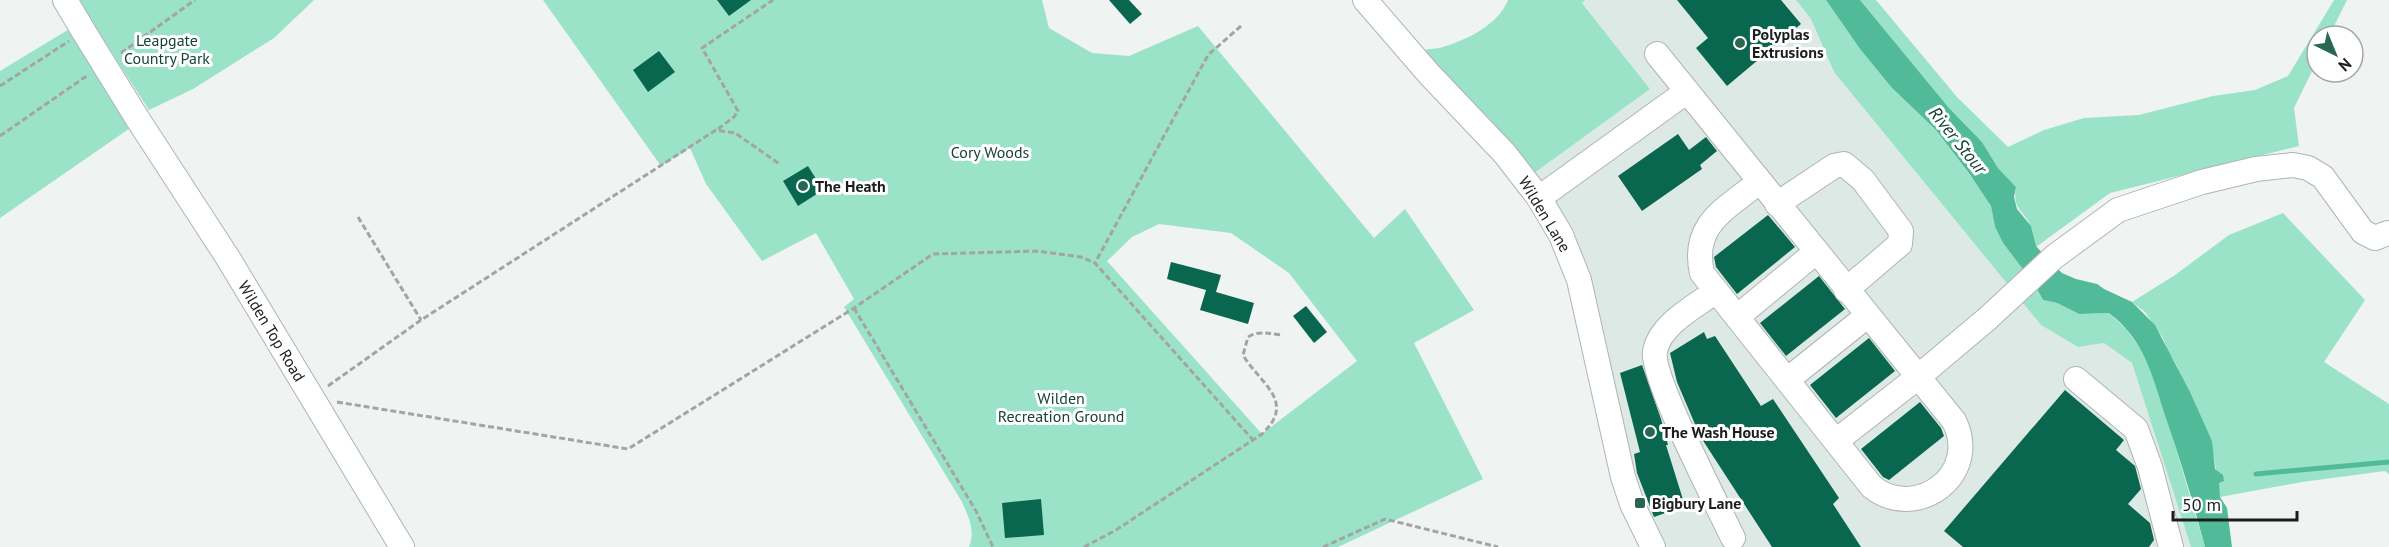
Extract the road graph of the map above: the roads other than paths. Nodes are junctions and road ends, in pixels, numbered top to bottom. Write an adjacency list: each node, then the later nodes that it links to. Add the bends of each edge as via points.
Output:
1 (65, 0): 19 (street, Wilden Top Road, bridge, via 228,258)
2 (1365, 0): 6 (street, Wilden Lane, via 1505,154)
3 (1657, 54): 4 (street)
4 (1686, 92): 5 (street); 6 (street)
5 (1759, 182): 7 (street); 11 (street, via 1709,224 1700,240 1702,273)
6 (1539, 198): 20 (street, Wilden Lane, via 1561,235 1579,280 1623,477)
7 (1777, 204): 9 (street); 10 (street, via 1834,166 1844,164 1863,180 1901,231 1900,244)
8 (2388, 233): 14 (street, via 2375,238 2363,232 2323,177 2308,168 2293,165 2256,169 2202,182 2118,210 2054,257)
9 (1815, 252): 10 (street); 13 (street)
10 (1846, 290): 12 (street)
11 (1716, 291): 13 (street); 18 (street, via 1660,337 1655,362 1671,406)
12 (1867, 316): 14 (street); 16 (street)
13 (1737, 317): 16 (street)
14 (1918, 377): 17 (street); 17 (street, via 1954,421 1961,444 1955,468 1938,488 1910,499 1885,496 1872,487)
15 (2076, 379): 21 (street, via 2136,429)
16 (1787, 380): 17 (street)
17 (1836, 441)
18 (1733, 538)
19 (402, 547)
20 (1653, 547)
21 (2171, 547)

